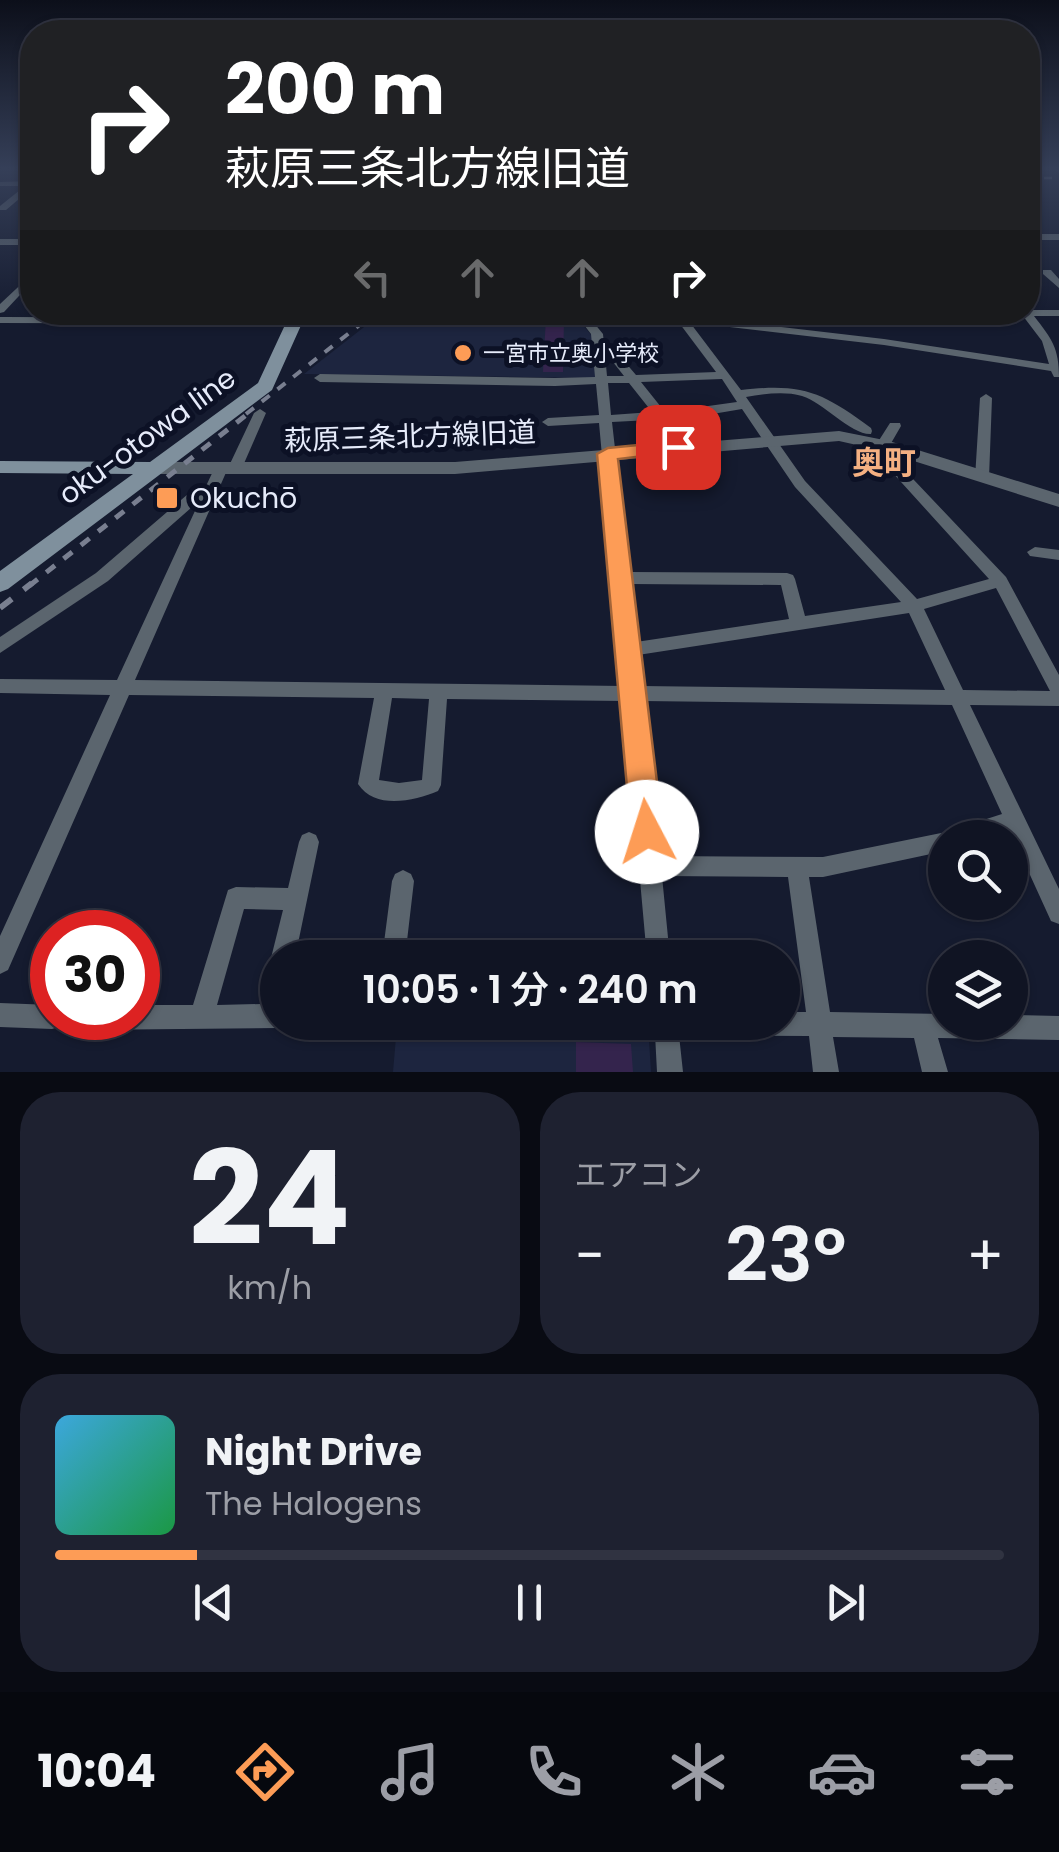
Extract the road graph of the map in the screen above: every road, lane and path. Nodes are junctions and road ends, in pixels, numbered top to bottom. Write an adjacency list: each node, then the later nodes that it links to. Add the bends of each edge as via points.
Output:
1 (1047, 272): 2 (street)
2 (1059, 285)
3 (20, 289): 4 (street)
4 (0, 310)
5 (293, 325): 28 (main road, oku-otowa line, via 266,386)
6 (590, 325): 17 (street, via 597,334)
7 (686, 325): 14 (street)
8 (735, 325): 11 (street)
9 (762, 325): 11 (street)
10 (1035, 325): 13 (street)
11 (764, 329): 13 (street, via 902,344)
12 (615, 358): 16 (street)
13 (1058, 372)
14 (725, 375): 16 (street); 19 (street)
15 (320, 378): 17 (street)
16 (633, 378): 17 (street); 21 (street)
17 (600, 380): 22 (street)
18 (986, 398): 30 (street)
19 (740, 400): 21 (street); 24 (street, via 801,390); 25 (street)
20 (260, 413): 29 (street)
21 (662, 414): 22 (street)
22 (604, 417): 23 (street); 26 (street)
23 (548, 422)
24 (880, 435): 25 (street, 萩原三条北方線旧道); 30 (street, 萩原三条北方線旧道); 36 (street, via 888,461)
25 (768, 440): 26 (street, 萩原三条北方線旧道); 38 (street, via 800,484)
26 (608, 454): 29 (street, 萩原三条北方線旧道, via 455,468); 35 (street)
27 (0, 467): 28 (main road)
28 (152, 468): 29 (street, 萩原三条北方線旧道); 37 (main road, oku-otowa line)
29 (228, 468): 31 (street)
30 (982, 478): 32 (street, 萩原三条北方線旧道)
31 (212, 489): 40 (street, via 193,497 102,577); 43 (street)
32 (1059, 500)
33 (1035, 552): 34 (street)
34 (1059, 556)
35 (622, 578): 39 (street, via 787,579); 41 (street)
36 (1000, 581): 38 (street); 48 (street)
37 (0, 583)
38 (914, 606): 39 (street); 47 (street)
39 (799, 624): 41 (street)
40 (0, 646)
41 (629, 650): 46 (street)
42 (0, 686): 43 (street)
43 (123, 689): 44 (street); 62 (street)
44 (384, 691): 45 (street); 45 (street, via 368,784 379,791 417,792 430,784)
45 (438, 692): 46 (street)
46 (634, 694): 47 (street); 53 (street)
47 (955, 696): 48 (street); 49 (street)
48 (1059, 696)
49 (1012, 820)
50 (309, 842): 57 (street)
51 (1028, 843): 55 (street)
52 (928, 845): 54 (street, via 838,865)
53 (650, 866): 54 (street); 61 (street)
54 (797, 866): 69 (street)
55 (1049, 873): 58 (street)
56 (403, 881): 60 (street)
57 (296, 899): 59 (street); 64 (street, via 236,898)
58 (1059, 913)
59 (287, 940)
60 (395, 940)
61 (657, 940)
62 (0, 962)
63 (0, 1016): 66 (street)
64 (202, 1016): 65 (street); 67 (street)
65 (260, 1016)
66 (30, 1017)
67 (160, 1017)
68 (800, 1026): 69 (street)
69 (818, 1026): 70 (street); 74 (street)
70 (923, 1027): 71 (street); 75 (street)
71 (1059, 1028)
72 (667, 1040): 73 (street)
73 (670, 1072)
74 (826, 1072)
75 (935, 1072)

